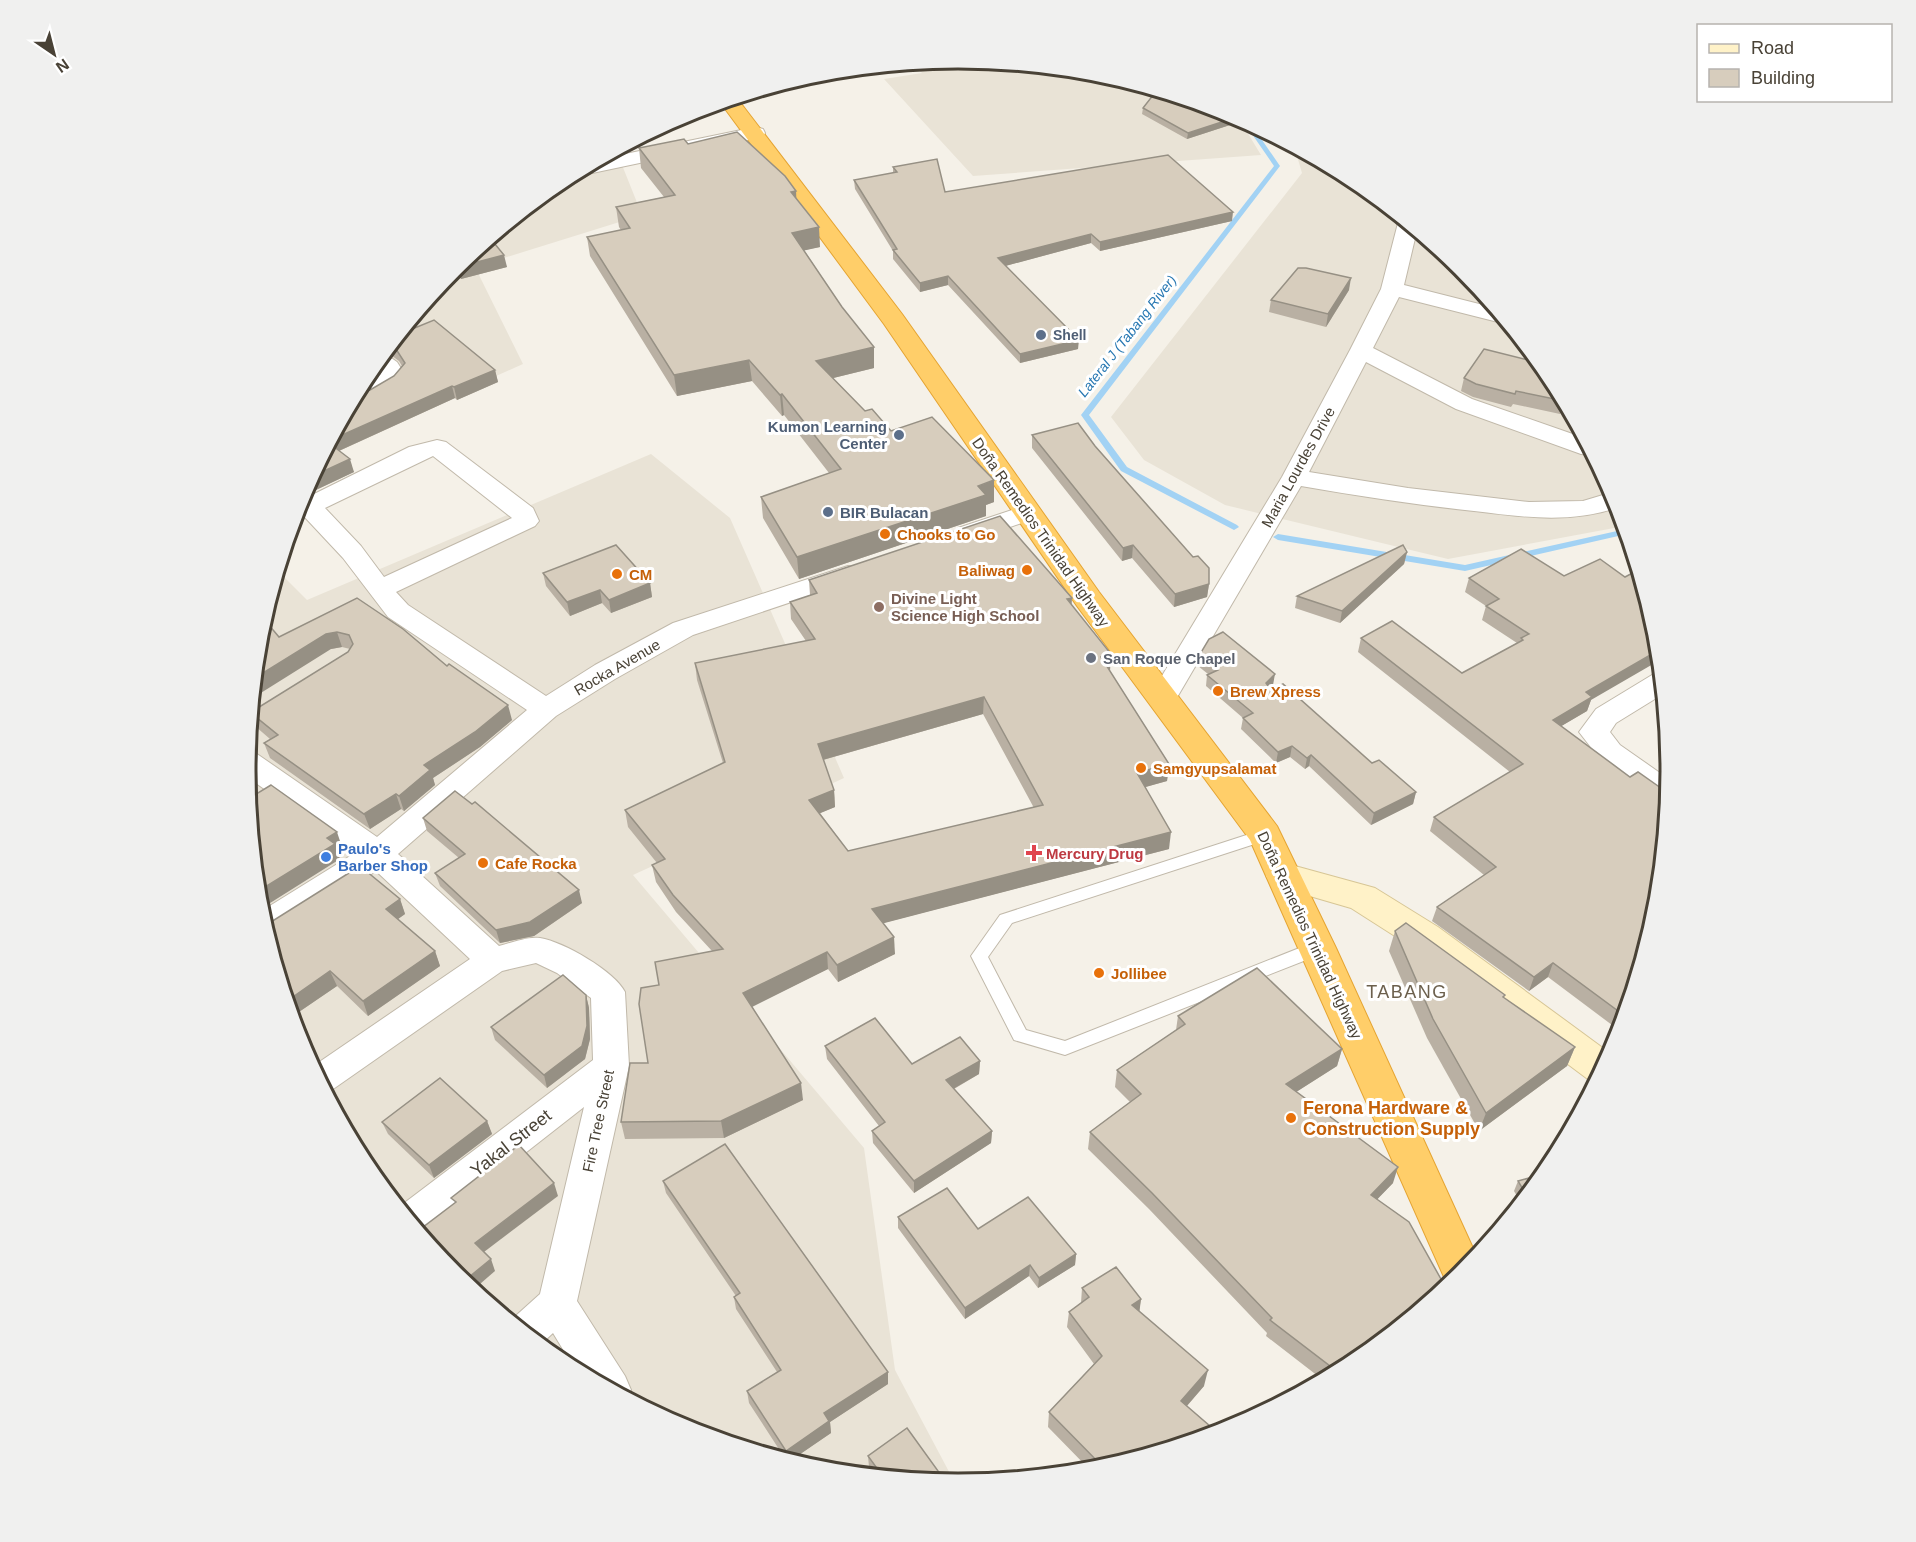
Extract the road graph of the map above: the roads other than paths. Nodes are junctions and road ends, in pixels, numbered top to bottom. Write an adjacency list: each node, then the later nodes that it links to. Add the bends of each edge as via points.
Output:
1 (733, 106): 2 (highway, Doña Remedios Trinidad Highway)
2 (756, 133): 3 (street); 13 (highway, Doña Remedios Trinidad Highway, via 893,318)
3 (605, 164)
4 (1406, 231): 5 (street, Maria Lourdes Drive)
5 (1392, 289): 6 (street); 7 (street, Maria Lourdes Drive)
6 (1490, 313)
7 (1361, 350): 10 (street, via 1466,405); 11 (street, Maria Lourdes Drive)
8 (386, 365): 9 (street, via 394,376)
9 (367, 392)
10 (1579, 444)
11 (1294, 477): 12 (street, via 1396,496 1536,511); 18 (street, Maria Lourdes Drive)
12 (1607, 503)
13 (1027, 513): 14 (street); 18 (highway, Doña Remedios Trinidad Highway)
14 (938, 543)
15 (872, 566): 19 (street, Rocka Avenue, via 683,629)
16 (379, 589): 16 (street, via 352,552 312,512 313,504 418,452 437,447 524,513 526,521); 19 (street, via 415,624)
17 (1655, 686): 21 (street, via 1606,716 1594,732 1610,752)
18 (1162, 699): 22 (highway, Doña Remedios Trinidad Highway)
19 (546, 709): 23 (street, Rocka Avenue)
20 (256, 768): 23 (street)
21 (1659, 788)
22 (1264, 835): 24 (highway, Doña Remedios Trinidad Highway); 26 (lane, via 1006,919 979,956 1020,1035 1065,1048)
23 (378, 854): 25 (street, Rocka Avenue); 27 (street)
24 (1284, 876): 26 (highway, Doña Remedios Trinidad Highway); 28 (street, via 1362,898 1425,937)
25 (272, 921)
26 (1318, 948): 32 (highway, Doña Remedios Trinidad Highway)
27 (493, 960): 29 (street, Fire Tree Street, via 538,950 569,964 608,992); 30 (street)
28 (1596, 1064)
29 (611, 1066): 31 (street, Yakal Street); 33 (street, Fire Tree Street)
30 (326, 1077)
31 (416, 1216)
32 (1458, 1263)
33 (557, 1304): 34 (street); 35 (street)
34 (531, 1328)
35 (602, 1376)

